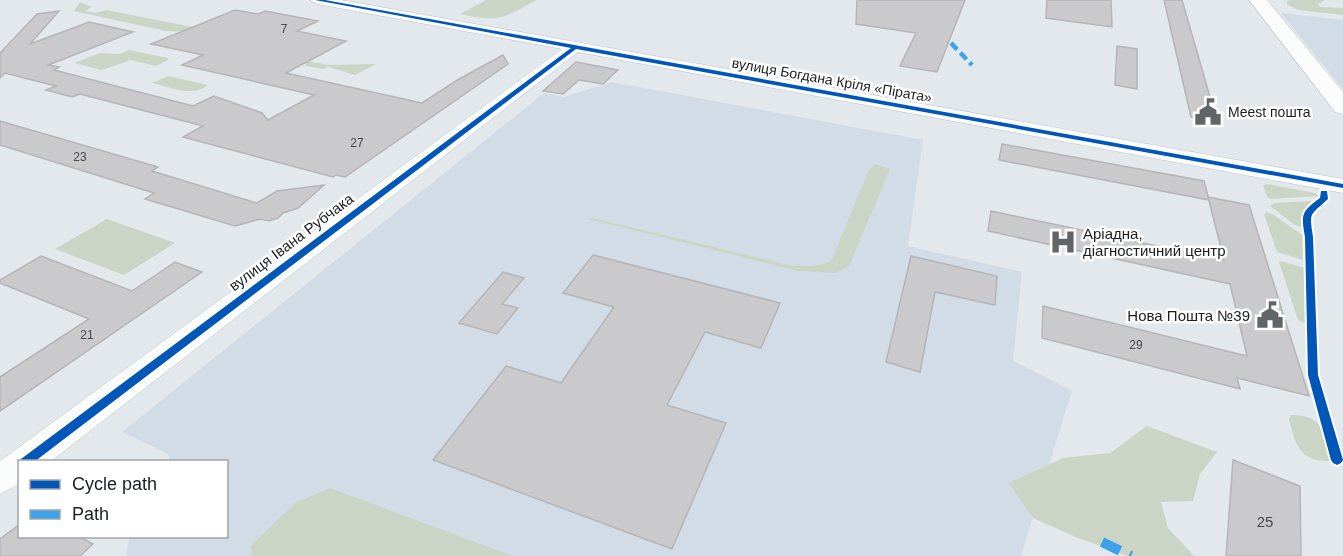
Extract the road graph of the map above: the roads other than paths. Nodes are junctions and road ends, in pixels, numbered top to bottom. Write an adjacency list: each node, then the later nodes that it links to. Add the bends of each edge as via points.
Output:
1 (317, 0): 3 (street, вулиця Богдана Кріля «Пірата»)
2 (1258, 0): 4 (main road)
3 (575, 47): 5 (street, вулиця Богдана Кріля «Пірата»); 6 (street, вулиця Івана Рубчака)
4 (1343, 107)
5 (1343, 186)
6 (28, 460)
7 (18, 466): 8 (street)
8 (0, 480)

